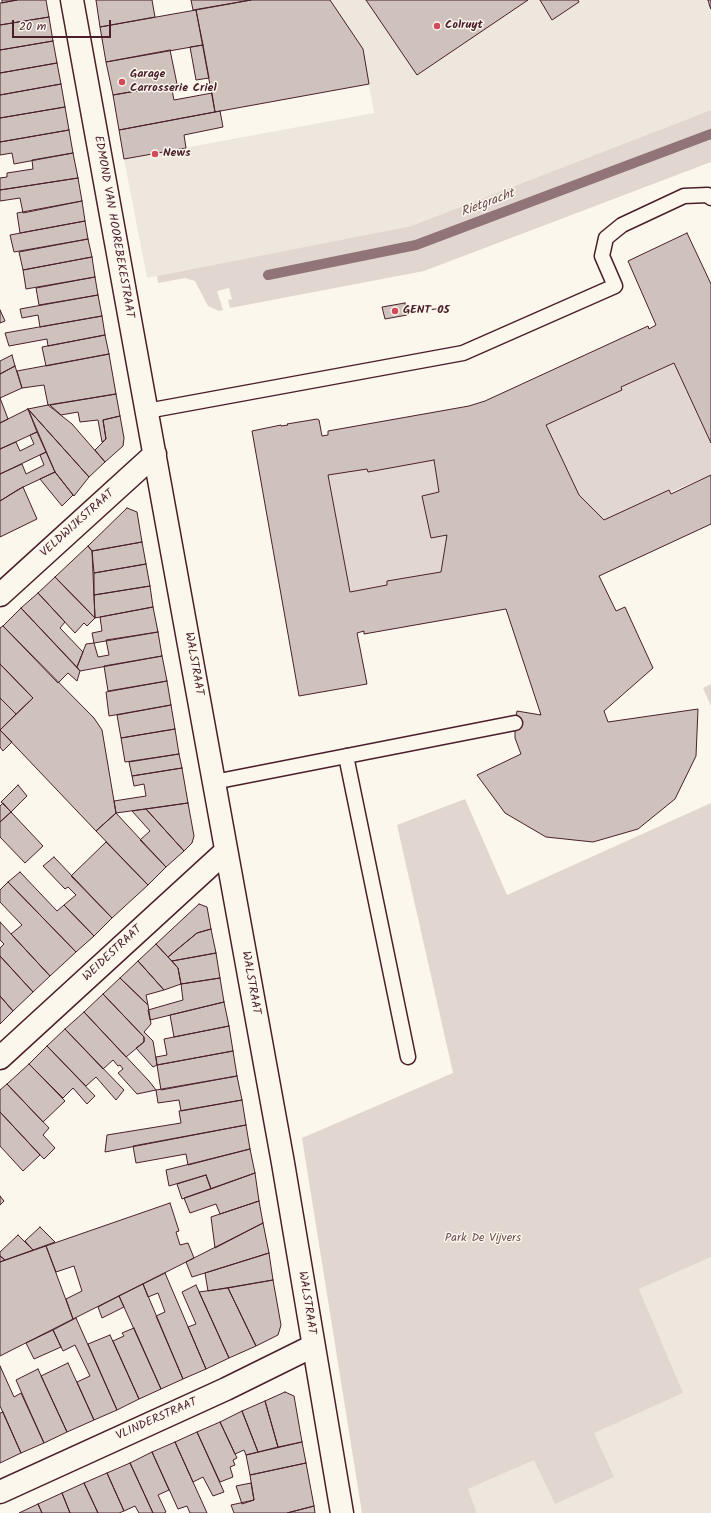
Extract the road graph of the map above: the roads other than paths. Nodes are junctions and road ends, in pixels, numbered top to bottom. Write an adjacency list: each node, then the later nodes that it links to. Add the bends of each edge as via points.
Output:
1 (72, 0): 3 (street, EDMOND VAN HOOREBEKESTRAAT)
2 (711, 198): 3 (lane, via 708,195 684,196 622,225 606,238 602,256 615,286 463,353)
3 (147, 411): 4 (street, EDMOND VAN HOOREBEKESTRAAT)
4 (155, 454): 5 (street, VELDWIJKSTRAAT); 8 (street, WALSTRAAT)
5 (0, 595)
6 (515, 723): 7 (lane)
7 (346, 756): 8 (lane); 10 (lane)
8 (214, 782): 9 (street, WALSTRAAT)
9 (226, 851): 11 (street, WEIDESTRAAT); 12 (street, WALSTRAAT, via 283,1163)
10 (408, 1057)
11 (0, 1058)
12 (312, 1346): 13 (street, VLINDERSTRAAT, via 226,1389); 14 (street, WALSTRAAT)
13 (0, 1492)
14 (342, 1513)

